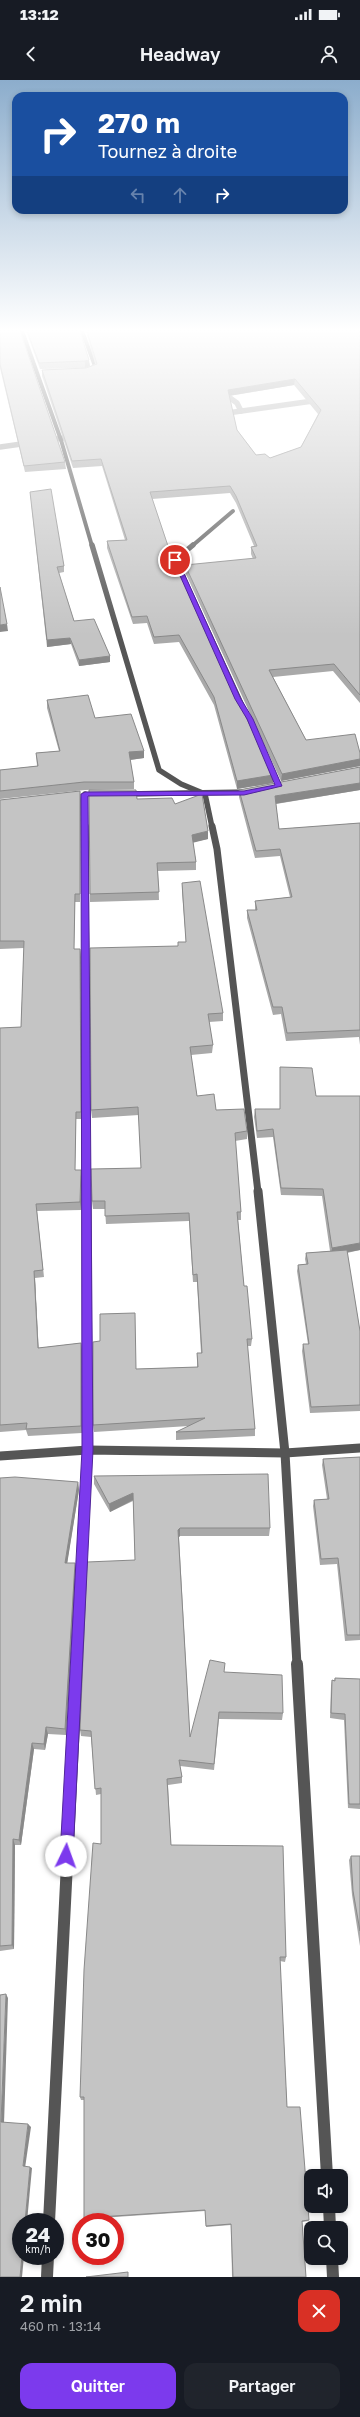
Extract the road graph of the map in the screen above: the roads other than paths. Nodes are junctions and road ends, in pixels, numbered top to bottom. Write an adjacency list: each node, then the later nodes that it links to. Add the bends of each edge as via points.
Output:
1 (57, 431): 8 (street, via 159,770 181,784)
2 (233, 511): 4 (street, via 175,560)
3 (286, 785): 4 (street)
4 (279, 786): 5 (street)
5 (272, 788)
6 (258, 791): 8 (street)
7 (115, 794): 8 (street)
8 (205, 794): 12 (street, via 217,848 268,1272)
9 (85, 795): 11 (street)
10 (360, 1448): 12 (street)
11 (88, 1450): 12 (street); 13 (street); 15 (street)
12 (285, 1453): 14 (street)
13 (0, 1456)
14 (327, 2169)
15 (49, 2213)
16 (48, 2265): 18 (street)
17 (332, 2265): 19 (street)
18 (47, 2277)
19 (333, 2277)

